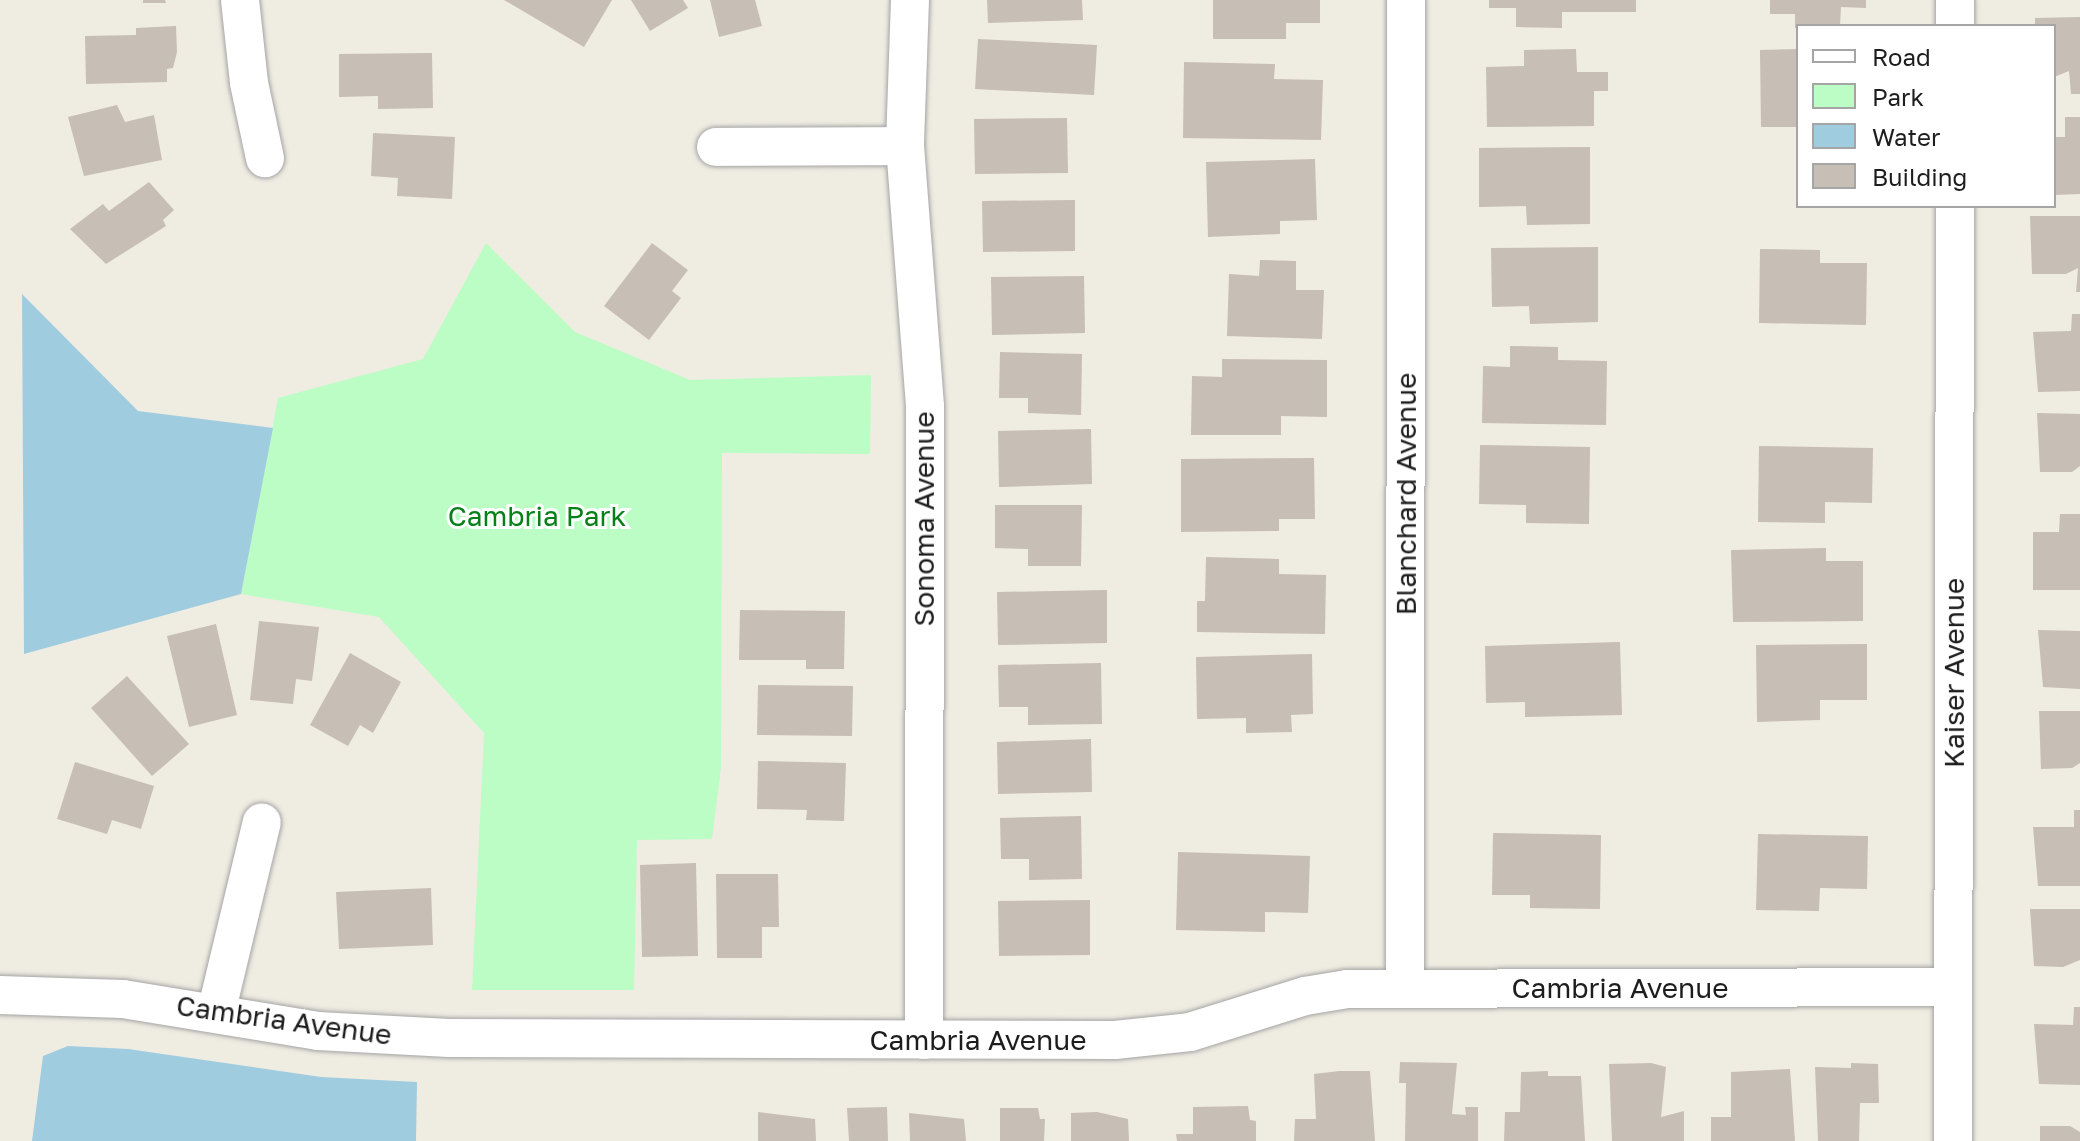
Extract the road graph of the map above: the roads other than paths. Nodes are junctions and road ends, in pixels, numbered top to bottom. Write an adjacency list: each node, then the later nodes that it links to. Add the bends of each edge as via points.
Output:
1 (240, 0): 8 (street, via 249,83)
2 (910, 0): 6 (street, Sonoma Avenue)
3 (1406, 0): 12 (street, Blanchard Avenue)
4 (1955, 0): 5 (street)
5 (1955, 24)
6 (905, 146): 7 (street); 15 (street, Sonoma Avenue, via 925,407)
7 (716, 147)
8 (265, 158)
9 (1955, 208): 11 (street, Kaiser Avenue)
10 (262, 822): 14 (street)
11 (1953, 987): 12 (street, Cambria Avenue); 16 (street, Kaiser Avenue)
12 (1405, 989): 15 (street, Cambria Avenue, via 1326,991 1154,1038)
13 (0, 995): 14 (street, Cambria Avenue, via 123,999)
14 (216, 1013): 15 (street, Cambria Avenue, via 318,1031 449,1038)
15 (924, 1040)
16 (1953, 1141)

